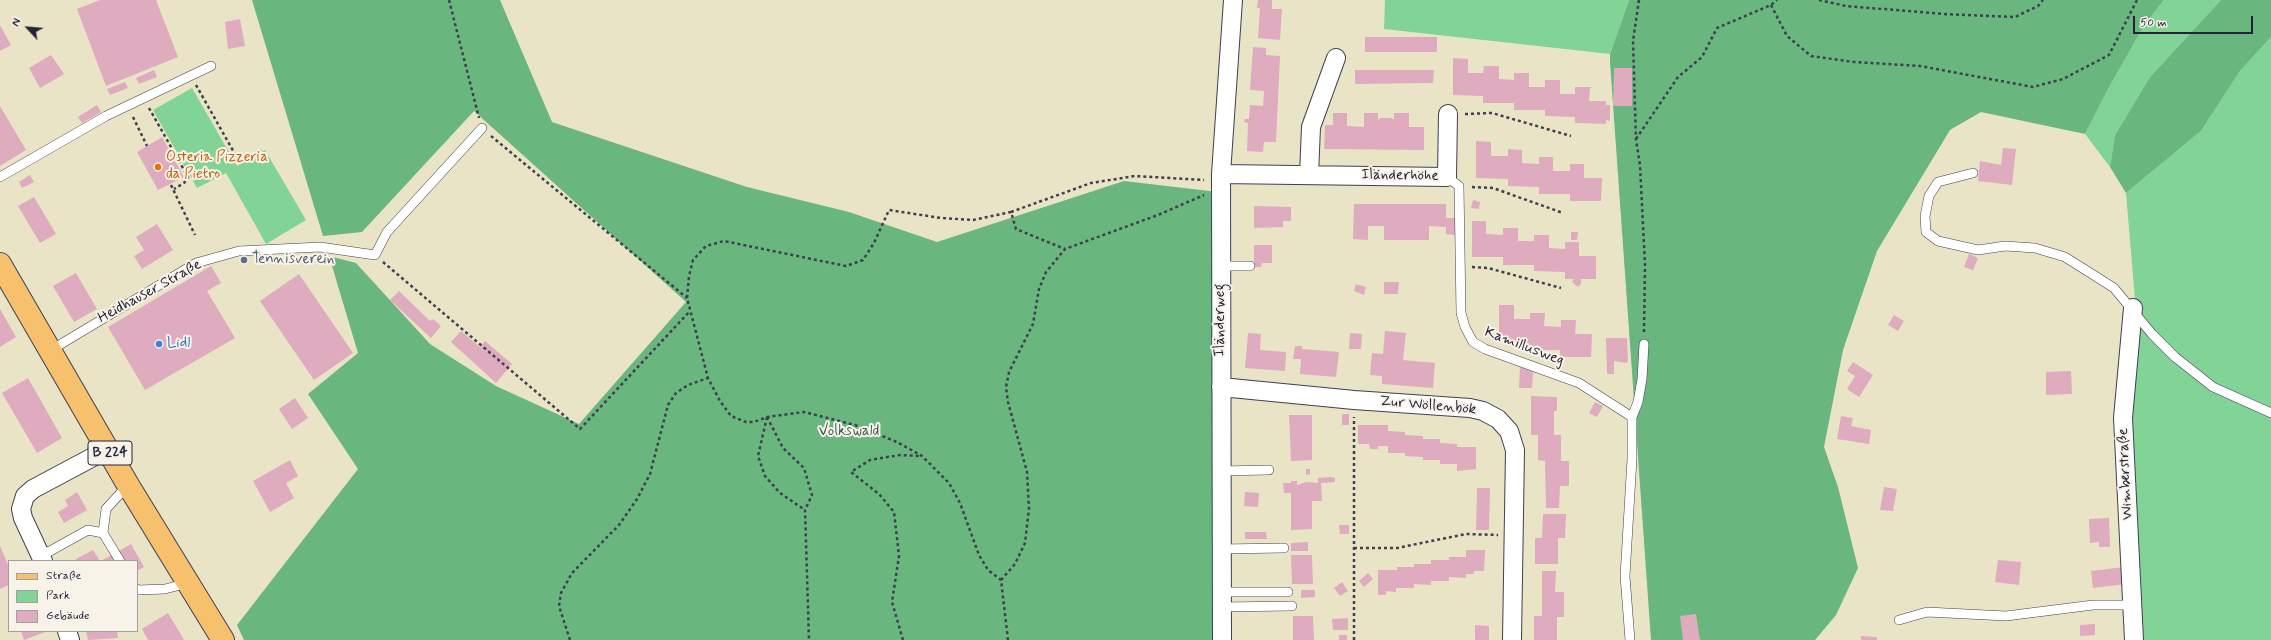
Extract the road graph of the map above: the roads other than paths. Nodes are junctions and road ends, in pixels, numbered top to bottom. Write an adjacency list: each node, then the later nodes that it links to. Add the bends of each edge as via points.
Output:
1 (1233, 0): 9 (street, Iländerweg)
2 (1336, 58): 7 (street, via 1311,127)
3 (211, 66): 8 (lane, via 106,116)
4 (1448, 114): 10 (street, Iländerhöhe)
5 (482, 128): 16 (lane, Heidhauser Straße, via 387,232 375,256 320,247 239,251 196,263)
6 (1973, 173): 14 (lane, via 1938,182 1929,196 1925,216 1926,232 1938,241 1978,250 2005,246 2035,248 2065,257 2114,288)
7 (1309, 175): 9 (street, Iländerhöhe); 10 (street, Iländerhöhe)
8 (0, 177)
9 (1221, 180): 12 (street, Iländerweg)
10 (1453, 181): 19 (lane, Kamillusweg, via 1461,266 1461,314 1473,342 1485,349 1579,383)
11 (0, 264): 16 (main road, B 224)
12 (1221, 266): 13 (lane); 17 (street, Iländerweg)
13 (1250, 266)
14 (2133, 308): 18 (lane, via 2152,334 2175,357 2213,387); 33 (street, Wimberstraße, via 2123,418)
15 (1644, 344): 19 (lane, via 1642,379)
16 (51, 350): 20 (main road, B 224)
17 (1221, 387): 22 (street, Iländerweg); 38 (street, Zur Wöllenbök, via 1470,408 1498,419 1509,431 1515,450)
18 (2271, 413)
19 (1632, 417): 39 (lane, via 1625,576)
20 (108, 448): 23 (main road, B 224); 27 (street, via 33,489 25,496 22,514)
21 (1269, 470): 22 (lane)
22 (1220, 471): 25 (street, Iländerweg)
23 (128, 485): 24 (lane, via 106,509); 29 (main road, B 224)
24 (103, 533): 27 (lane, via 88,530); 28 (lane)
25 (1221, 548): 26 (lane); 32 (street, Iländerweg)
26 (1284, 548)
27 (42, 558)
28 (119, 560)
29 (188, 582): 30 (lane, via 165,589); 36 (main road, B 224)
30 (138, 590)
31 (1288, 592): 32 (lane)
32 (1221, 599): 34 (lane); 37 (street, Iländerweg)
33 (2132, 605): 35 (lane, via 2093,605 2006,616 1927,612); 40 (street, Wimberstraße)
34 (1292, 606)
35 (1899, 620)
36 (222, 640)
37 (1222, 640)
38 (1512, 640)
39 (1630, 640)
40 (2134, 640)

